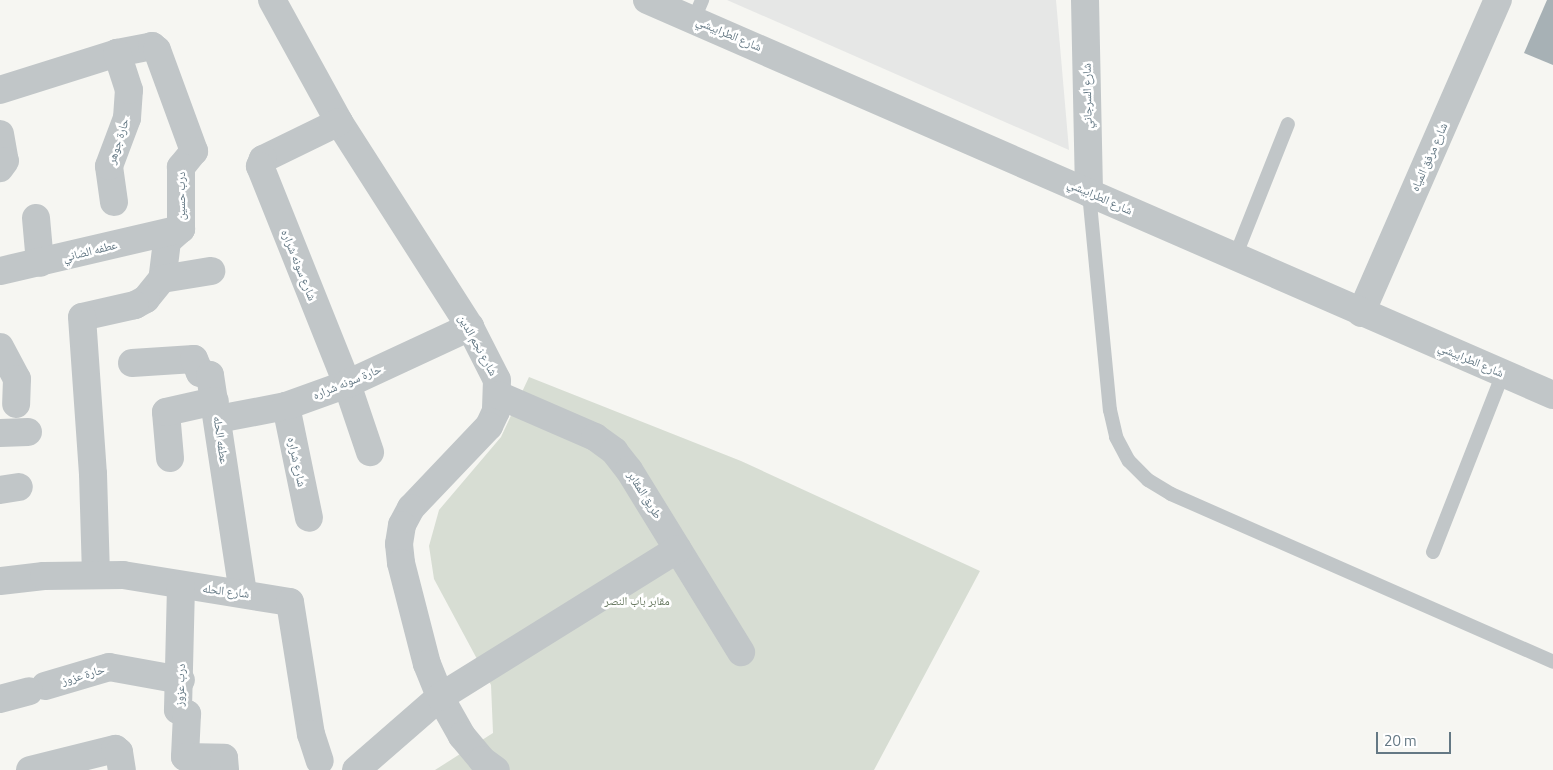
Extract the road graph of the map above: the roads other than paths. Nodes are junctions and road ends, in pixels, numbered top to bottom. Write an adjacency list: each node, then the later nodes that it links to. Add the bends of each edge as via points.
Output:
1 (272, 0): 8 (street, شارع نجم الدين)
2 (647, 0): 5 (street, شارع الطرابيشي)
3 (1086, 0): 12 (street, شارع السرجاني)
4 (1498, 0): 21 (street, شارع مرفق المياه)
5 (698, 10): 12 (street, شارع الطرابيشي)
6 (117, 53): 7 (street, درب حسين); 13 (street, حارة جوهر, via 129,90 127,118 109,166); 15 (street, درب حسين, via 145,46 157,50 188,128 194,151 181,167)
7 (0, 90)
8 (339, 122): 22 (street, شارع نجم الدين); 26 (street, شارع سونه شراره, via 259,162)
9 (1288, 124): 16 (lane)
10 (0, 134): 11 (street, via 5,161)
11 (0, 168)
12 (1089, 193): 16 (street, شارع الطرابيشي); 44 (lane, via 1110,410 1120,445 1129,461 1148,480 1171,494)
13 (114, 202)
14 (36, 218): 17 (street)
15 (181, 229): 17 (street, عطفه الضاني); 20 (street, درب حسين, via 167,241)
16 (1235, 257): 21 (street, شارع الطرابيشي)
17 (40, 263): 18 (street, عطفه الضاني)
18 (0, 271)
19 (211, 271): 20 (street)
20 (162, 279): 39 (street, via 146,299 135,305 82,317)
21 (1361, 313): 25 (street, شارع الطرابيشي)
22 (470, 327): 26 (street, حارة سونه شراره); 28 (street, شارع نجم الدين, via 497,380)
23 (0, 348): 27 (street)
24 (132, 364): 31 (street, عطفه الحله, via 196,359 200,373 210,374)
25 (1503, 374): 29 (street, شارع الطرابيشي); 38 (lane)
26 (347, 384): 30 (street, حارة سونه شراره); 34 (street, شارع سونه شراره)
27 (11, 388)
28 (498, 395): 37 (street, طريق المقابر, via 595,437 614,451); 46 (street, شارع نجم الدين, via 489,426 412,508 402,525 398,544 427,664)
29 (1553, 395)
30 (286, 406): 31 (street, حارة سونه شراره); 36 (street, شارع شراره)
31 (217, 410): 35 (street, حارة سونه شراره, via 166,412); 42 (street, عطفه الحله)
32 (28, 432): 33 (street)
33 (0, 433)
34 (370, 452)
35 (170, 458)
36 (309, 518)
37 (678, 549): 43 (street, طريق المقابر); 46 (street)
38 (1433, 552)
39 (96, 575): 40 (street, شارع الحله); 41 (street, شارع الحله, via 122,575)
40 (0, 581)
41 (181, 586): 42 (street, شارع الحله); 45 (street, درب عزوز)
42 (243, 592): 48 (street, شارع الحله, via 290,602 311,734)
43 (741, 652)
44 (1553, 662)
45 (181, 680): 47 (street, حارة عزوز, via 109,667); 51 (street, درب عزوز, via 178,710 187,714 185,757 224,758)
46 (440, 697): 52 (street); 53 (street, شارع نجم الدين, via 462,736 482,760)
47 (0, 699)
48 (320, 762)
49 (30, 770): 50 (street, via 115,750 120,752)
50 (122, 770)
51 (225, 770)
52 (356, 770)
53 (496, 770)

